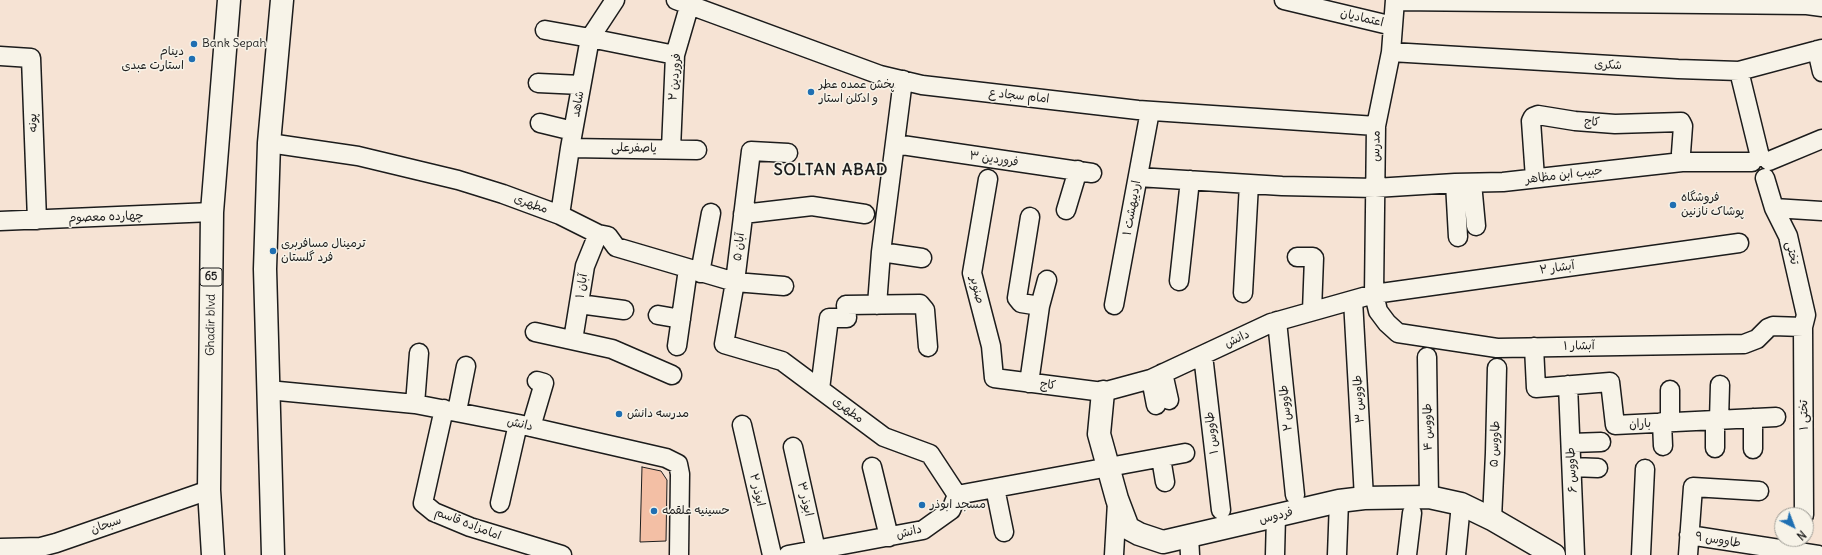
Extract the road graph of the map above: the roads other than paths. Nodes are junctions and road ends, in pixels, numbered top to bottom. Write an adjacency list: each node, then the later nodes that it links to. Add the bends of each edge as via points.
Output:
1 (229, 0): 44 (main road, Ghadir blvd / 65)
2 (282, 0): 27 (main road)
3 (614, 0): 12 (street, شاهد)
4 (1284, 0): 10 (street, اعتمادیان)
5 (1395, 1): 7 (street); 10 (street, مدرس)
6 (686, 2): 15 (street, فروردین ۲); 19 (street, امام سجاد ع, via 880,75)
7 (1655, 2): 8 (street)
8 (1707, 2): 9 (street)
9 (1822, 7)
10 (1393, 26): 14 (street, مدرس)
11 (546, 30): 12 (street)
12 (590, 38): 15 (street); 21 (street, شاهد)
13 (1820, 49): 17 (street, شکری); 18 (street)
14 (1391, 52): 17 (street, شکری); 24 (street, مدرس)
15 (675, 55): 29 (street, فروردین ۲)
16 (0, 56): 50 (street, پونه, via 31,58)
17 (1739, 71): 33 (street)
18 (1822, 72)
19 (903, 80): 22 (street, امام سجاد ع, via 922,85); 28 (street)
20 (538, 83): 21 (street)
21 (582, 85): 26 (street, شاهد)
22 (1150, 111): 24 (street, امام سجاد ع); 34 (street, اردیبهشت ۱)
23 (540, 123): 26 (street, یاصفرعلی)
24 (1376, 126): 40 (street, مدرس)
25 (1822, 139): 33 (street, حبیب ابن مظاهر)
26 (571, 140): 29 (street, یاصفرعلی); 48 (street, شاهد)
27 (269, 143): 48 (street, مطهری, via 358,156 458,180); 96 (main road, via 264,268)
28 (895, 144): 42 (street, فروردین ۳, via 1085,171); 56 (street)
29 (671, 149): 30 (street, یاصفرعلی)
30 (697, 150)
31 (788, 153): 46 (street, آبان ۵, via 751,151)
32 (1682, 153): 35 (street, کاج, via 1684,126 1681,122 1615,124 1538,115 1531,121)
33 (1760, 160): 35 (street, حبیب ابن مظاهر, via 1682,162); 41 (street, تختی, via 1750,170 1757,178 1764,178)
34 (1138, 177): 37 (street, حبیب ابن مظاهر); 69 (street, اردیبهشت ۱)
35 (1535, 178): 38 (street, حبیب ابن مظاهر)
36 (988, 179): 90 (street, صنوبر, via 972,273 991,346)
37 (1190, 180): 39 (street, حبیب ابن مظاهر); 61 (street)
38 (1463, 183): 40 (street, حبیب ابن مظاهر); 52 (street); 54 (street)
39 (1249, 184): 40 (street, حبیب ابن مظاهر); 64 (street)
40 (1375, 188): 65 (street, مدرس)
41 (1774, 208): 43 (street); 75 (street, تختی, via 1788,236)
42 (1066, 210)
43 (1822, 211)
44 (212, 212): 50 (street, چهارده معصوم); 123 (main road, Ghadir blvd / 65)
45 (711, 213): 59 (street)
46 (743, 214): 47 (street, via 812,206); 62 (street, آبان ۵)
47 (865, 214)
48 (560, 215): 53 (street, مطهری)
49 (1030, 217): 70 (street, via 1017,298 1021,303)
50 (37, 220): 51 (street, چهارده معصوم)
51 (0, 221)
52 (1476, 226)
53 (598, 234): 59 (street, مطهری, via 608,236 616,247); 67 (street, آبان ۱, via 585,266)
54 (1458, 237)
55 (1739, 242): 65 (street, آبشار ۲)
56 (881, 252): 58 (street); 68 (street)
57 (1297, 257): 72 (street, via 1314,258)
58 (922, 258)
59 (694, 271): 62 (street, مطهری); 74 (street)
60 (1047, 280): 70 (street)
61 (1179, 281)
62 (735, 282): 63 (street, مطهری); 79 (street, آبان ۵)
63 (784, 286)
64 (1243, 293)
65 (1374, 294): 66 (street, دانش); 82 (street, آبشار ۱, via 1378,311 1398,333 1497,348)
66 (1353, 300): 72 (street, دانش); 128 (street, طاووس ۳)
67 (579, 304): 71 (street); 78 (street, آبان ۱)
68 (877, 305): 81 (street, via 920,304 925,310); 95 (street, via 846,306 847,318 829,318)
69 (1114, 305)
70 (1040, 306): 92 (street)
71 (624, 310)
72 (1312, 311): 76 (street, دانش)
73 (658, 315): 74 (street)
74 (681, 319): 80 (street)
75 (1810, 319): 82 (street, آبشار ۱, via 1773,326 1758,338 1744,344); 133 (street, تختی ۱)
76 (1277, 321): 84 (street, دانش); 126 (street, طاووس ۲)
77 (534, 332): 78 (street)
78 (573, 340): 88 (street, via 612,349)
79 (724, 344): 95 (street, مطهری, via 782,361)
80 (677, 346)
81 (928, 347)
82 (1534, 347): 93 (street, باران, via 1536,388)
83 (419, 354): 100 (street)
84 (1202, 356): 89 (street, دانش); 134 (street, طاووس ۱)
85 (1427, 357): 127 (street, طاووس ۴)
86 (466, 366): 101 (street)
87 (1497, 368): 137 (street, طاووس ۵)
88 (672, 375)
89 (1157, 376): 98 (street, دانش); 99 (street)
90 (994, 378): 92 (street, کاج)
91 (537, 381): 106 (street, via 544,383)
92 (1029, 383): 98 (street, کاج)
93 (1568, 385): 105 (street, باران, via 1610,382 1615,425); 109 (street, طاووس ۶)
94 (1720, 385): 104 (street)
95 (820, 389): 125 (street, مطهری, via 884,437 930,454)
96 (268, 390): 100 (street, دانش); 149 (main road)
97 (1670, 390): 105 (street)
98 (1102, 392): 118 (main road, فردوس, via 1099,434)
99 (1162, 402)
100 (414, 404): 101 (street, دانش)
101 (450, 410): 106 (street, دانش); 146 (street, امامزاده قاسم, via 423,502 434,512)
102 (1776, 417): 103 (street, باران)
103 (1753, 418): 104 (street, باران); 113 (street)
104 (1717, 420): 105 (street, باران); 112 (street)
105 (1666, 422): 110 (street)
106 (524, 425): 131 (street); 151 (street, دانش, via 666,458 678,464)
107 (742, 425): 152 (street, ابوذر ۲)
108 (1601, 442): 109 (street)
109 (1571, 443): 117 (street, طاووس ۶)
110 (1663, 446)
111 (793, 447): 147 (street, ابوذر ۳)
112 (1715, 448)
113 (1753, 449)
114 (1186, 453): 115 (street)
115 (1161, 458): 118 (street); 121 (street)
116 (872, 467): 140 (street)
117 (1572, 467): 119 (street); 160 (street, طاووس ۶)
118 (1109, 468): 122 (street); 129 (main road, فردوس)
119 (1598, 468)
120 (1645, 469): 161 (street)
121 (1165, 482)
122 (995, 488): 125 (street); 138 (street)
123 (209, 490): 142 (street, سبحان, via 56,543 41,547); 148 (main road, Ghadir blvd / 65)
124 (1759, 492): 139 (street, via 1693,487)
125 (957, 495): 140 (street, دانش, via 951,510 923,530)
126 (1295, 495)
127 (1429, 497): 128 (main road, فردوس); 132 (main road, فردوس)
128 (1364, 498): 130 (main road, فردوس)
129 (1117, 499): 141 (main road, فردوس, via 1128,528 1163,542); 154 (street)
130 (1339, 501): 136 (main road, فردوس); 156 (street)
131 (500, 503)
132 (1461, 504): 137 (main road, فردوس); 158 (street)
133 (1804, 507)
134 (1220, 510)
135 (1412, 513): 157 (street)
136 (1276, 516): 141 (main road, فردوس); 155 (street)
137 (1492, 519): 144 (main road, فردوس)
138 (1004, 532)
139 (1689, 535): 145 (street, طاووس ۹); 162 (street)
140 (889, 537): 143 (street, دانش)
141 (1190, 545)
142 (0, 548)
143 (862, 548): 147 (street, دانش)
144 (1527, 548): 159 (main road, فردوس)
145 (1808, 549)
146 (529, 550): 150 (street, امامزاده قاسم)
147 (816, 550): 153 (street, دانش)
148 (213, 555)
149 (273, 555)
150 (562, 555)
151 (678, 555)
152 (772, 555)
153 (788, 555)
154 (1114, 555)
155 (1275, 555)
156 (1337, 555)
157 (1407, 555)
158 (1456, 555)
159 (1554, 555)
160 (1575, 555)
161 (1641, 555)
162 (1688, 555)

